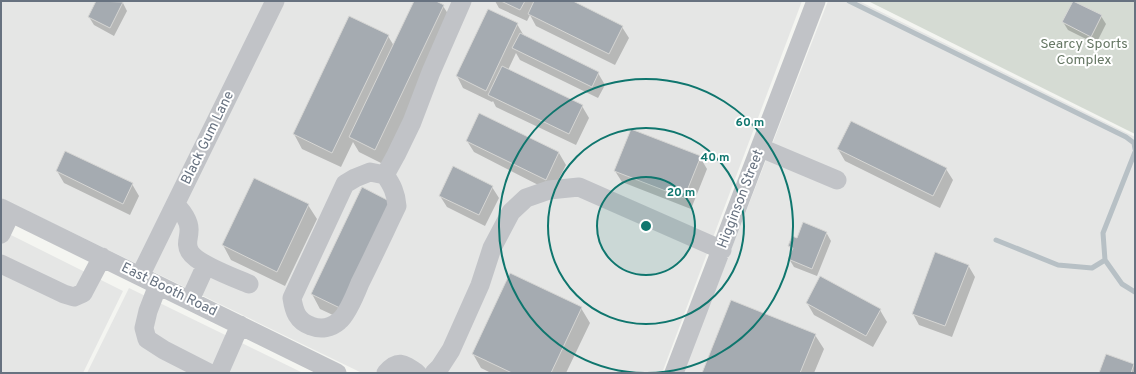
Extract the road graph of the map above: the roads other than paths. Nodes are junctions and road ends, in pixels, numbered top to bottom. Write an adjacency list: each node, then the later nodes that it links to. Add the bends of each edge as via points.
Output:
1 (275, 1): 7 (street, Black Gum Lane)
2 (462, 1): 5 (street, via 412,122)
3 (816, 1): 4 (street, Higginson Street)
4 (761, 148): 6 (street); 10 (street, Higginson Street)
5 (385, 175): 19 (street, via 392,186 397,206 354,296 341,320 325,328); 19 (street, via 370,172 346,184 292,298 297,317)
6 (837, 180)
7 (175, 205): 13 (street, via 186,218 190,230 186,243 190,253); 14 (street, Black Gum Lane)
8 (6, 210): 9 (street); 11 (street, East Booth Road)
9 (1, 234)
10 (722, 250): 26 (street, via 580,187 548,190 526,198 511,212 492,248 480,285 451,350); 27 (street, Higginson Street)
11 (102, 257): 12 (street, via 83,293 74,297); 14 (street, East Booth Road)
12 (1, 264)
13 (206, 265): 15 (street); 17 (street)
14 (140, 276): 16 (street, East Booth Road)
15 (249, 284)
16 (158, 285): 17 (street, East Booth Road); 21 (street, via 144,328 147,339)
17 (190, 300): 18 (street, East Booth Road)
18 (240, 325): 20 (street, East Booth Road); 22 (street)
19 (308, 325): 20 (street)
20 (295, 352): 23 (street, East Booth Road)
21 (198, 371)
22 (218, 373)
23 (337, 373)
24 (386, 373): 25 (street, via 398,364)
25 (417, 373)
26 (434, 373)
27 (674, 373)

